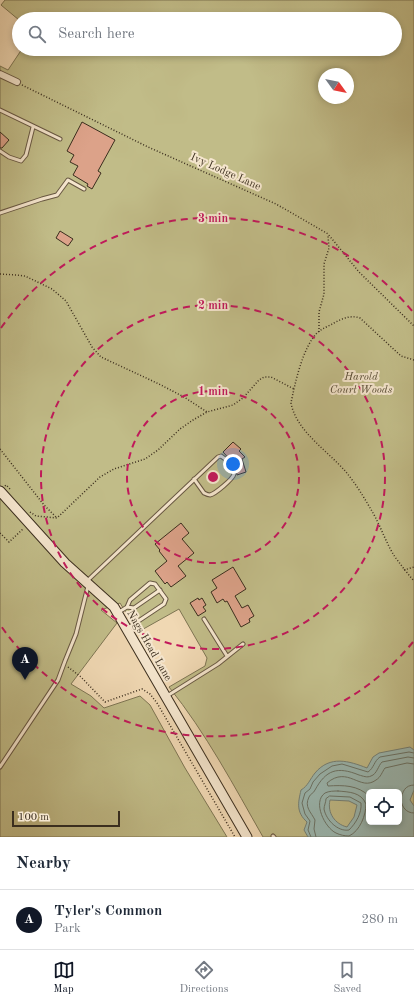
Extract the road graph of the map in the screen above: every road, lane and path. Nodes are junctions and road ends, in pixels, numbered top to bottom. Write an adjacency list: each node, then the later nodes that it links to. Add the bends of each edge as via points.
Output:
1 (0, 74): 2 (street)
2 (17, 82): 10 (path, Ivy Lodge Lane, via 148,147 276,204)
3 (1, 110): 4 (lane); 5 (lane)
4 (0, 115)
5 (33, 127): 6 (lane); 7 (lane, via 26,156 21,162)
6 (60, 139)
7 (0, 151)
8 (84, 190): 9 (lane, via 68,180 57,195)
9 (0, 213)
10 (328, 234): 12 (path, Ivy Lodge Lane, via 359,272); 13 (path, via 329,248 324,264 324,294)
11 (0, 274): 16 (path, via 25,276 52,289 66,300 92,347 101,357 165,387)
12 (414, 326)
13 (319, 332): 14 (path, via 339,320 355,316 369,325 401,356); 15 (path, via 307,347)
14 (414, 360)
15 (294, 389): 16 (path, via 271,377 264,377 233,405); 26 (path, via 291,403 296,419 354,483)
16 (207, 412): 22 (path, via 180,429 145,459 114,469 100,477)
17 (0, 448): 22 (path)
18 (194, 479): 18 (lane, via 219,456 234,470 232,478 210,495 204,493); 28 (lane)
19 (2, 488): 20 (path, via 6,485); 23 (street, Nags Head Lane)
20 (10, 489)
21 (29, 511): 22 (path, via 36,516)
22 (57, 518)
23 (29, 524): 24 (path, via 9,542); 28 (street, Nags Head Lane)
24 (0, 533)
25 (414, 567): 26 (path)
26 (404, 570): 27 (path)
27 (414, 581)
28 (87, 583): 31 (street, Nags Head Lane); 36 (lane, via 76,634)
29 (160, 590): 30 (lane, via 134,608); 30 (lane, via 155,584 150,583 130,600); 33 (lane, via 166,599 164,604)
30 (127, 607): 31 (lane)
31 (118, 613): 33 (street, Nags Head Lane)
32 (204, 619): 35 (lane)
33 (127, 629): 37 (street, Nags Head Lane)
34 (243, 644): 35 (lane)
35 (227, 656): 37 (lane)
36 (64, 664): 38 (lane, via 58,680); 39 (path, via 81,676 105,702 142,689 150,694)
37 (166, 697): 40 (street, Nags Head Lane)
38 (0, 767)
39 (235, 837)
40 (247, 837)

